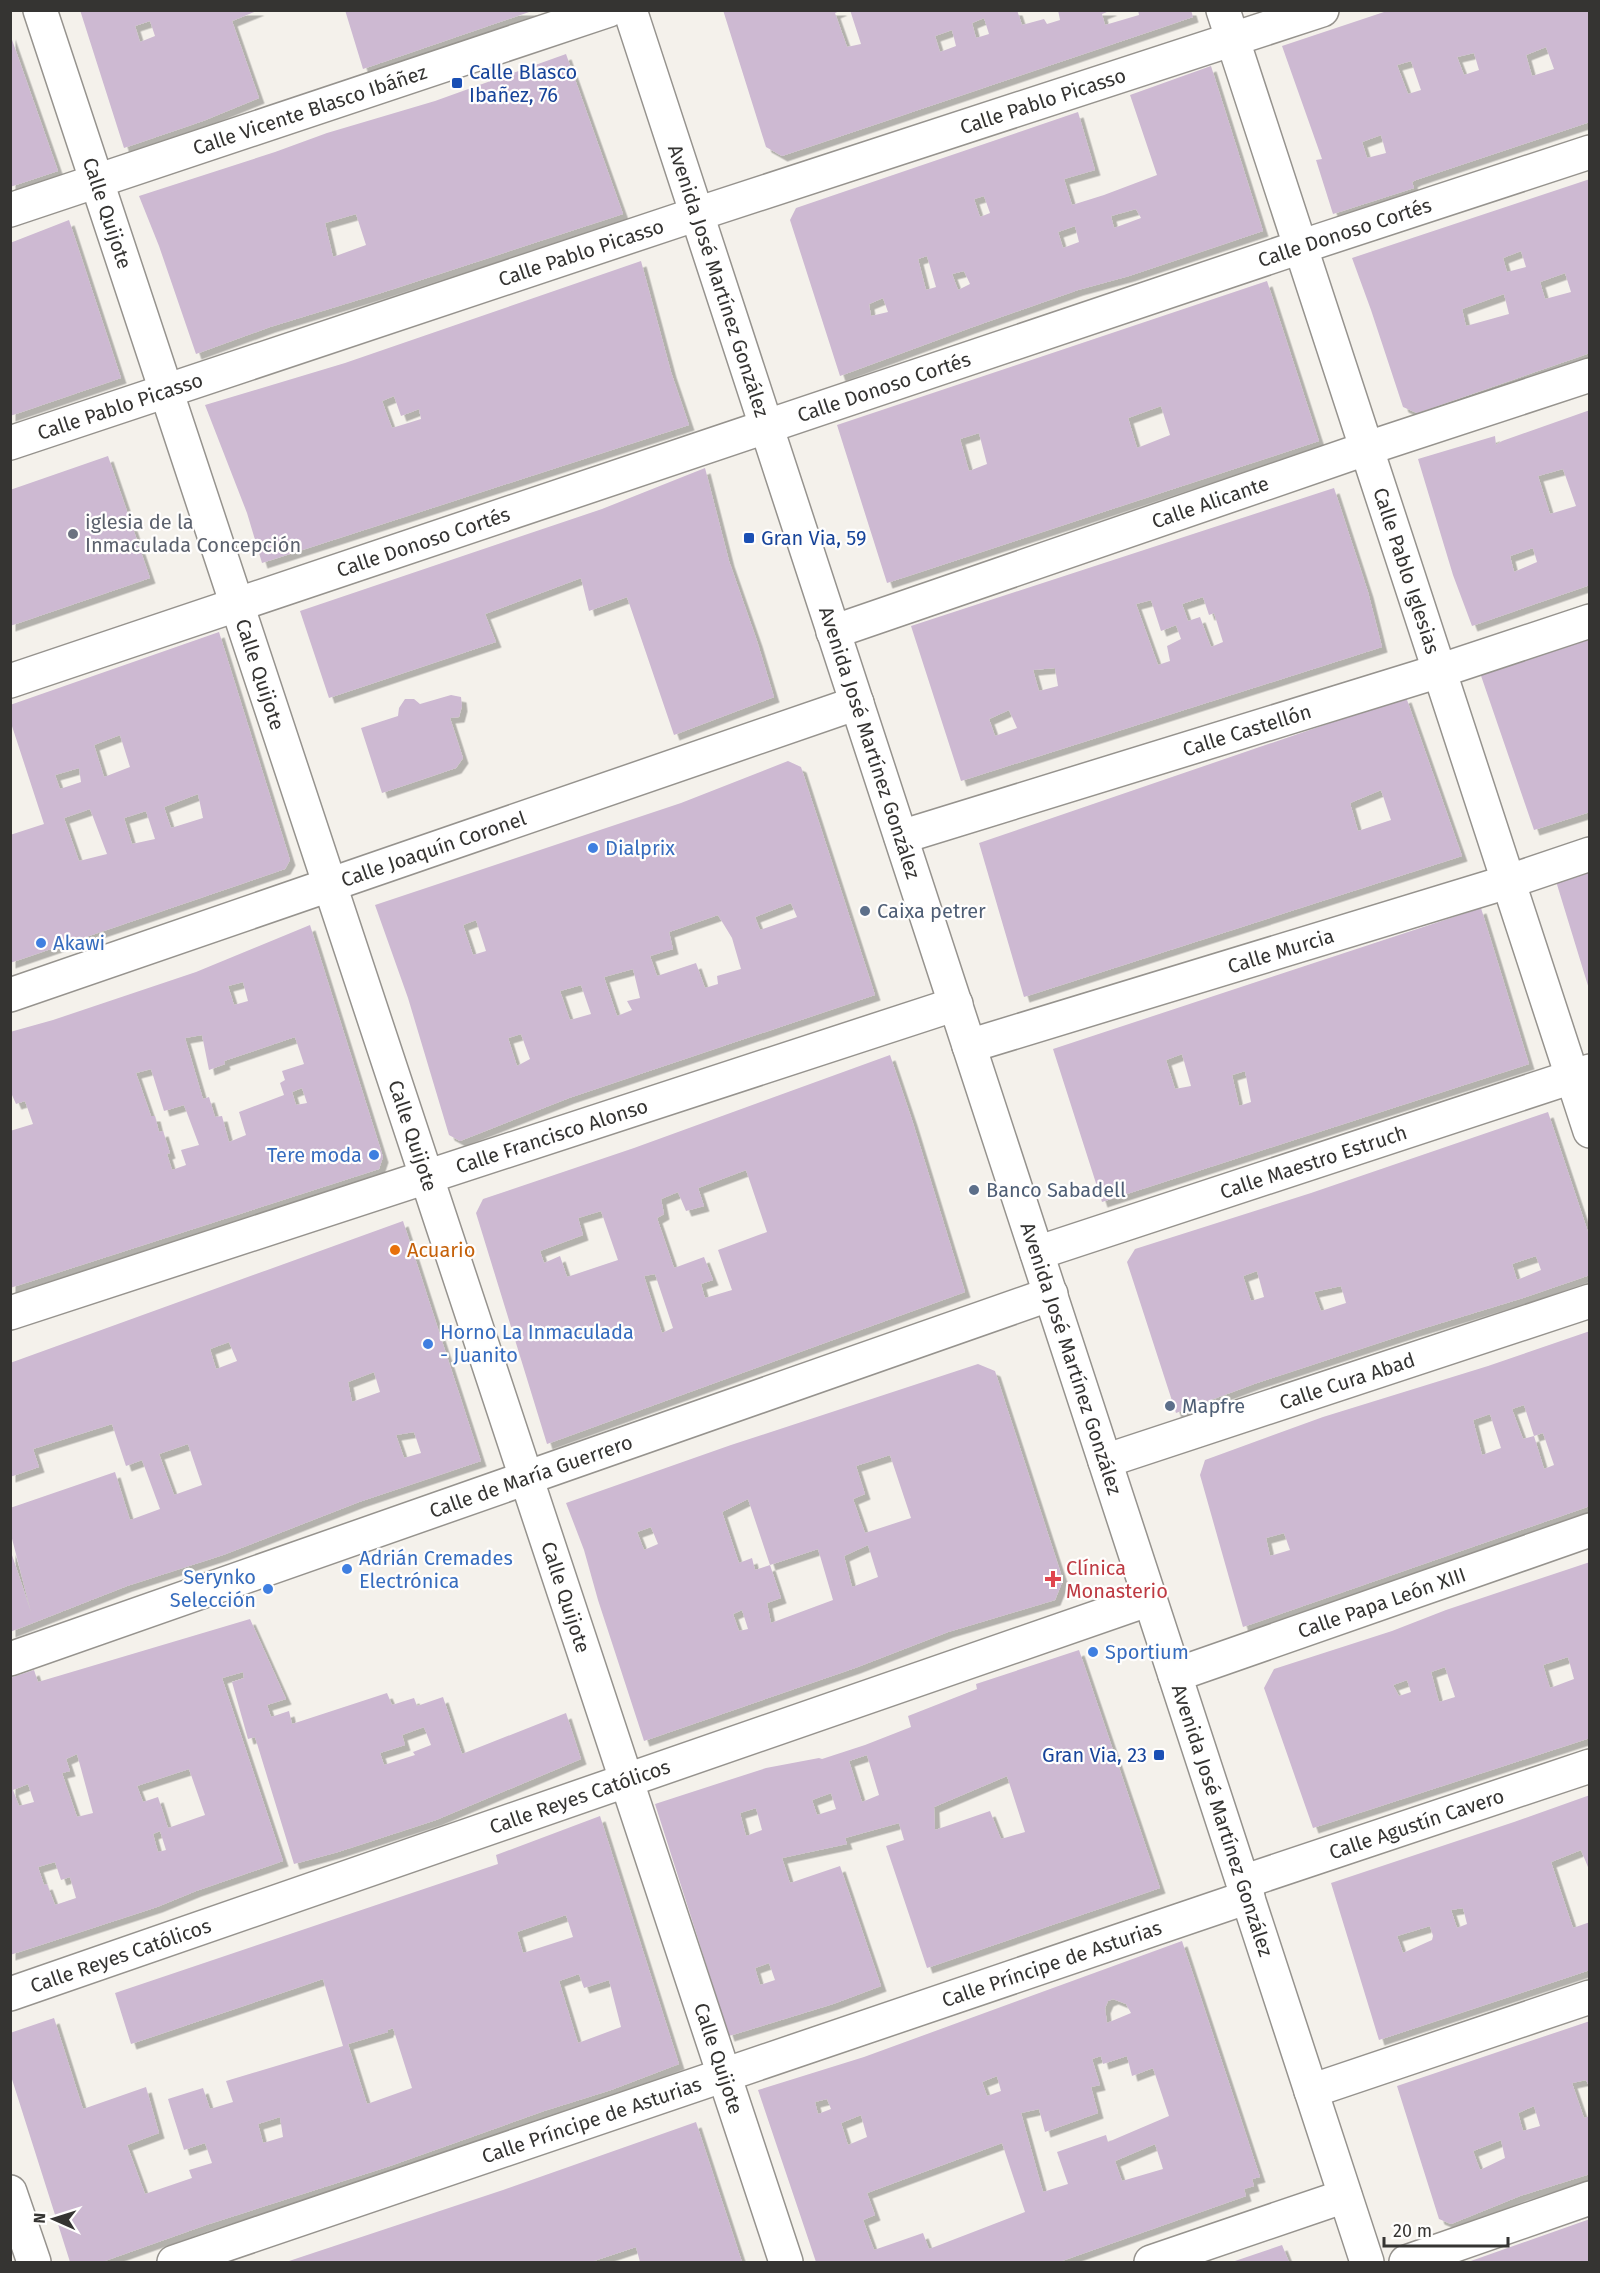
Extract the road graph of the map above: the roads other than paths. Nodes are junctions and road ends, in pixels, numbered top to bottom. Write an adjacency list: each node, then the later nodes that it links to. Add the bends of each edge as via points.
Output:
1 (40, 10): 7 (street, Calle Quijote)
2 (609, 10): 7 (street, Calle Vicente Blasco Ibáñez)
3 (630, 10): 9 (street, Avenida José Martínez González)
4 (1322, 10): 5 (street, Calle Pablo Picasso)
5 (1228, 25): 9 (street, Calle Pablo Picasso); 10 (street, Calle Pablo Iglesias)
6 (1590, 152): 10 (street, Calle Donoso Cortés)
7 (97, 181): 8 (street, Calle Vicente Blasco Ibáñez); 12 (street, Calle Quijote)
8 (10, 210)
9 (697, 214): 12 (street, Calle Pablo Picasso); 13 (street, Avenida José Martínez González)
10 (1300, 247): 13 (street, Calle Donoso Cortés); 15 (street, Calle Pablo Iglesias)
11 (1590, 375): 15 (street, Calle Alicante)
12 (166, 391): 14 (street, Calle Pablo Picasso); 16 (street, Calle Quijote)
13 (766, 427): 16 (street, Calle Donoso Cortés); 18 (street, Avenida José Martínez González)
14 (10, 443)
15 (1365, 449): 18 (street, Calle Alicante); 19 (street, Calle Pablo Iglesias)
16 (237, 605): 20 (street, Calle Donoso Cortés); 25 (street, Calle Quijote)
17 (1590, 621): 19 (street, Calle Castellón)
18 (833, 632): 21 (street, Avenida José Martínez González)
19 (1438, 671): 22 (street, Calle Castellón); 24 (street, Calle Pablo Iglesias)
20 (10, 681)
21 (857, 703): 22 (street, Avenida José Martínez González); 25 (street, Calle Joaquín Coronel)
22 (901, 837): 27 (street, Avenida José Martínez González)
23 (1590, 854): 24 (street, Calle Murcia)
24 (1508, 882): 28 (street, Calle Murcia); 29 (street, Calle Pablo Iglesias)
25 (330, 885): 26 (street, Calle Joaquín Coronel); 31 (street, Calle Quijote)
26 (10, 995)
27 (956, 1004): 28 (street, Avenida José Martínez González); 31 (street, Calle Francisco Alonso)
28 (969, 1046): 32 (street, Avenida José Martínez González)
29 (1581, 1074): 30 (street, Calle Pablo Iglesias); 32 (street, Calle Maestro Estruch)
30 (1590, 1131)
31 (427, 1178): 35 (street, Calle Francisco Alonso); 37 (street, Calle Quijote)
32 (1037, 1253): 33 (street, Avenida José Martínez González)
33 (1051, 1294): 36 (street, Avenida José Martínez González); 37 (street, Calle de María Guerrero)
34 (1590, 1301): 36 (street, Calle Cura Abad)
35 (10, 1313)
36 (1105, 1461): 39 (street, Avenida José Martínez González)
37 (526, 1478): 40 (street, Calle de María Guerrero); 43 (street, Calle Quijote)
38 (1590, 1530): 41 (street, Calle Papa León XIII)
39 (1150, 1599): 41 (street, Avenida José Martínez González); 43 (street, Calle Reyes Católicos)
40 (10, 1659)
41 (1175, 1675): 44 (street, Avenida José Martínez González)
42 (1590, 1766): 44 (street, Calle Agustín Cavero)
43 (627, 1780): 45 (street, Calle Reyes Católicos); 47 (street, Calle Quijote)
44 (1245, 1890): 47 (street, Calle Príncipe de Asturias); 48 (street, Avenida José Martínez González)
45 (10, 1994)
46 (1590, 1997): 48 (street)
47 (724, 2075): 53 (street, Calle Príncipe de Asturias); 54 (street, Calle Quijote)
48 (1311, 2091): 50 (street, Avenida José Martínez González)
49 (10, 2192): 52 (street)
50 (1346, 2196): 55 (street); 56 (street, Avenida José Martínez González)
51 (1590, 2199): 57 (street)
52 (34, 2262)
53 (174, 2262)
54 (786, 2262)
55 (1151, 2262)
56 (1367, 2262)
57 (1406, 2262)

